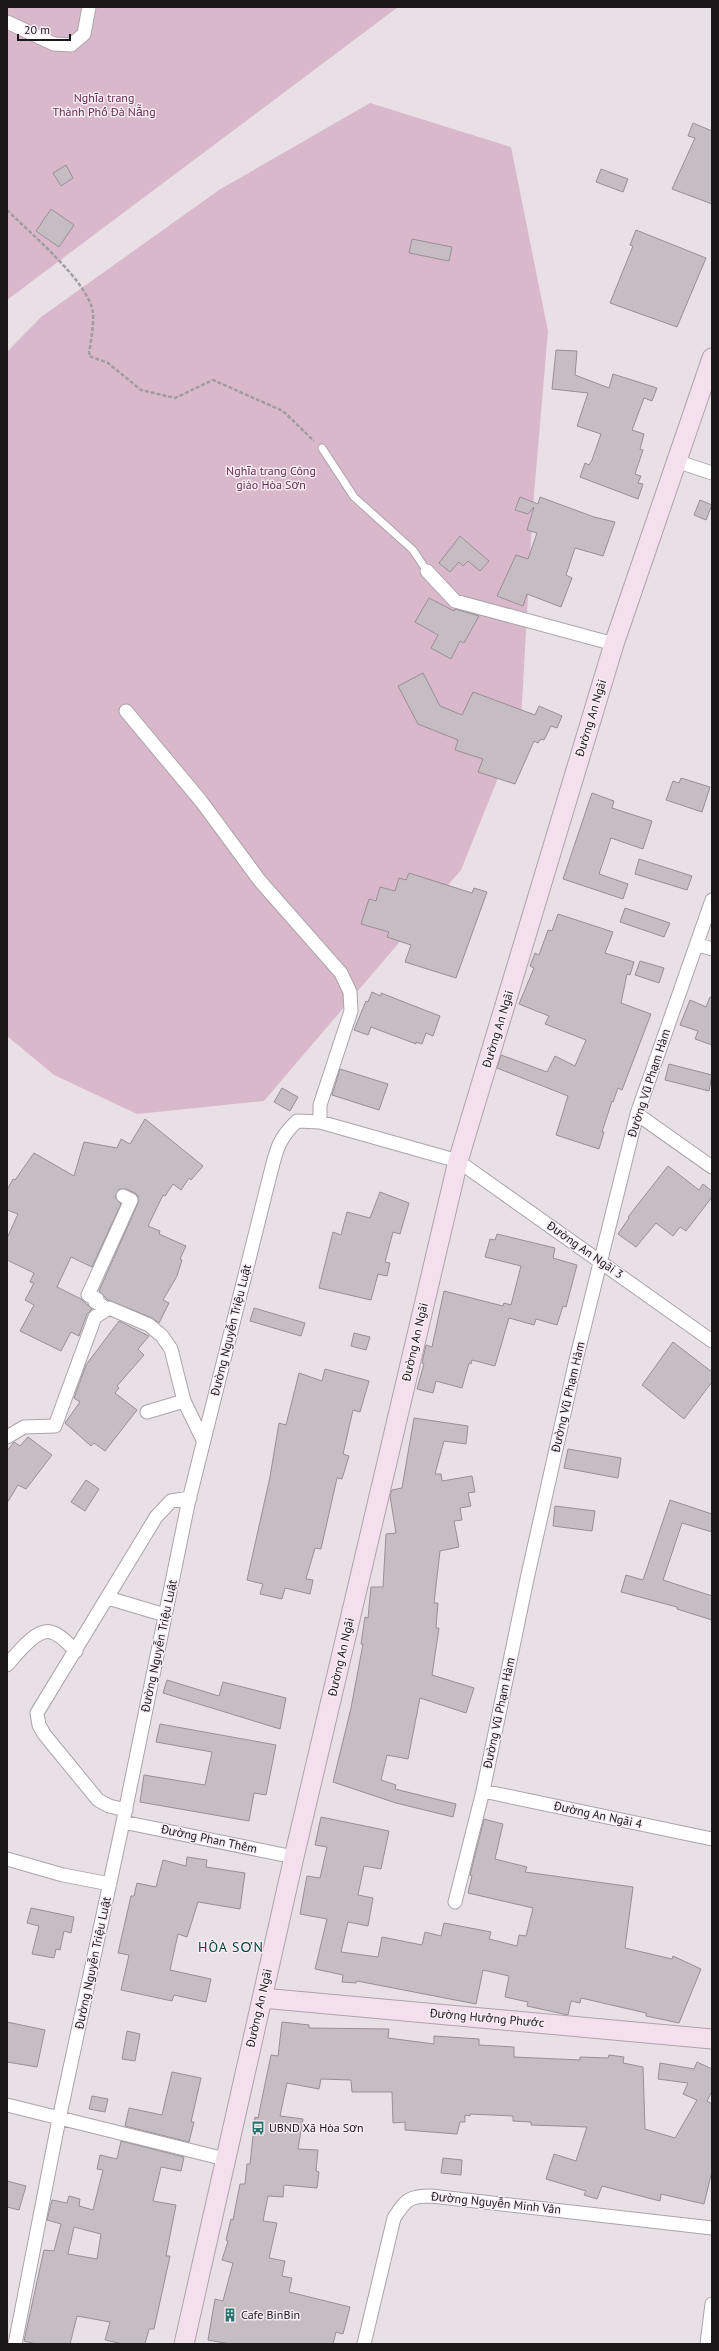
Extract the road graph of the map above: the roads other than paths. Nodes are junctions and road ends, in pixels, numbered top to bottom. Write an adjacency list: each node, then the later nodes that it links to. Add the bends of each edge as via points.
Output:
1 (89, 7): 2 (street, via 84,34 71,45 54,44)
2 (7, 22)
3 (712, 358): 5 (main road, Đường An Ngãi)
4 (322, 448): 7 (lane, via 354,497 413,550)
5 (676, 461): 6 (street); 8 (main road, Đường An Ngãi)
6 (712, 473)
7 (427, 571): 8 (street, via 455,602)
8 (614, 644): 15 (main road, Đường An Ngãi)
9 (126, 711): 14 (street, via 201,801 260,881 341,973 350,992 351,1011 320,1104)
10 (712, 900): 11 (street, Đường Vũ Phạm Hàm)
11 (697, 944): 12 (street); 13 (street, Đường Vũ Phạm Hàm)
12 (712, 949)
13 (637, 1114): 16 (street); 18 (street, Đường Vũ Phạm Hàm)
14 (320, 1122): 15 (street, Đường Nguyễn Triệu Luật); 24 (street, Đường Nguyễn Triệu Luật, via 297,1121 283,1135 276,1150)
15 (458, 1161): 18 (street, Đường An Ngãi 3); 33 (main road, Đường An Ngãi)
16 (712, 1166)
17 (123, 1196): 19 (street, via 131,1200 88,1295 97,1299 95,1302 103,1306)
18 (600, 1261): 20 (street, Đường An Ngãi 3); 30 (street, Đường Vũ Phạm Hàm, via 527,1579)
19 (100, 1312): 21 (street, via 109,1308 149,1325 162,1336 171,1349); 23 (street, via 95,1317 55,1426 24,1427)
20 (712, 1341)
21 (184, 1401): 22 (street); 24 (street)
22 (147, 1412)
23 (7, 1437)
24 (203, 1440): 25 (street, Đường Nguyễn Triệu Luật)
25 (190, 1498): 26 (street, Đường Phan Thêm, via 171,1501 162,1509); 27 (street, Đường Nguyễn Triệu Luật)
26 (108, 1598): 27 (street); 28 (street, Đường Phan Thêm)
27 (165, 1615): 31 (street, Đường Nguyễn Triệu Luật)
28 (76, 1651): 29 (street, via 55,1634 46,1632 32,1638); 31 (street, Đường Phan Thêm, via 39,1708 39,1726 52,1746 98,1800)
29 (7, 1665)
30 (483, 1791): 32 (street, Đường An Ngãi 4); 36 (street, Đường Vũ Phạm Hàm)
31 (124, 1816): 33 (street, Đường Phan Thêm); 35 (street, Đường Nguyễn Triệu Luật)
32 (712, 1839)
33 (294, 1857): 37 (main road, Đường An Ngãi)
34 (7, 1859): 35 (street, via 63,1876)
35 (110, 1884): 40 (street, Đường Nguyễn Triệu Luật)
36 (455, 1902)
37 (262, 1998): 38 (main road, Đường Hưởng Phước); 41 (main road, Đường An Ngãi)
38 (712, 2039)
39 (7, 2105): 40 (street)
40 (59, 2119): 41 (street); 44 (street, Đường Nguyễn Triệu Luật)
41 (225, 2159): 45 (main road, Đường An Ngãi)
42 (712, 2228): 46 (street, Đường Nguyễn Minh Vân, via 415,2196 403,2204 394,2218)
43 (712, 2304): 47 (street)
44 (15, 2344)
45 (184, 2344)
46 (364, 2344)
47 (707, 2344)

